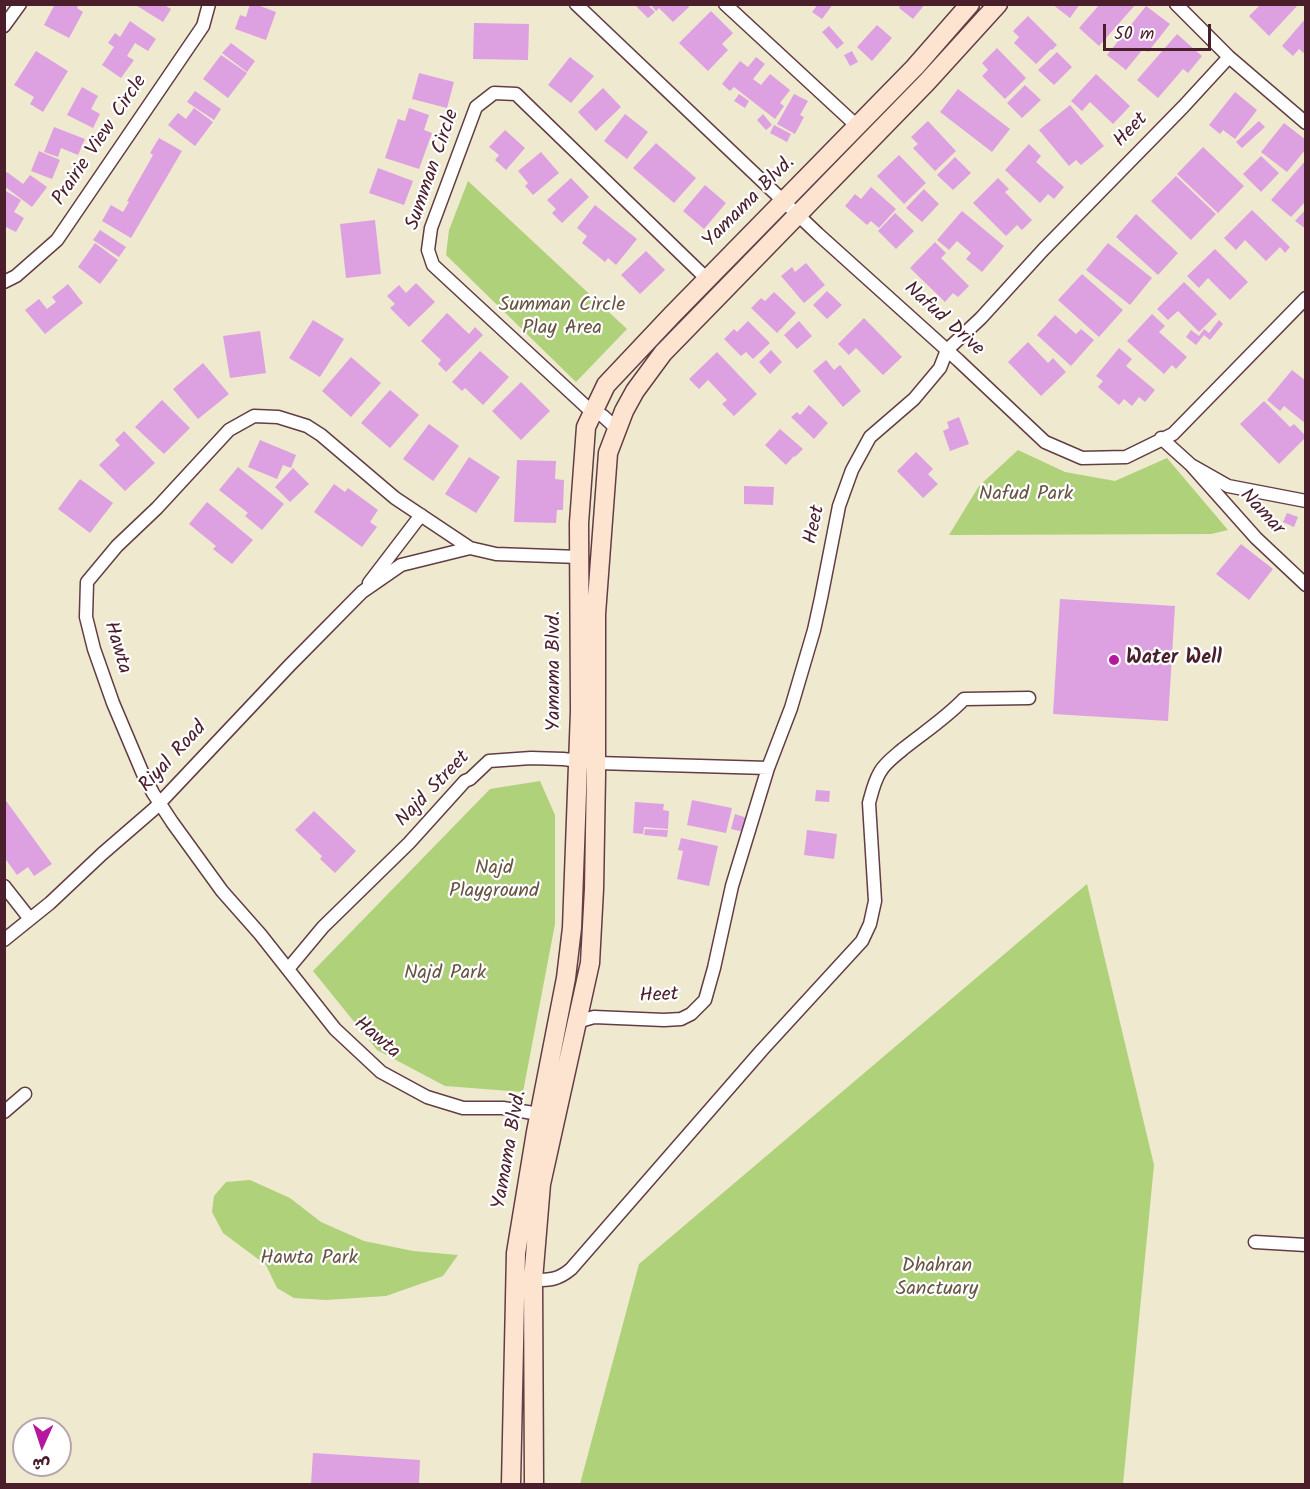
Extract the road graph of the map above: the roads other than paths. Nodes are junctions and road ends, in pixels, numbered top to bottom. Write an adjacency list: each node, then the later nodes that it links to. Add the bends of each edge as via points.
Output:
1 (20, 4): 8 (street)
2 (209, 4): 15 (street, Prairie View Circle, via 203,26 57,240)
3 (576, 4): 12 (street, Nafud Drive)
4 (725, 4): 11 (street)
5 (970, 4): 11 (main road, Yamama Blvd.)
6 (998, 4): 13 (main road, Yamama Blvd.)
7 (1176, 4): 9 (street)
8 (4, 26)
9 (1229, 57): 10 (street); 17 (street, Heet)
10 (1305, 123)
11 (857, 126): 12 (main road, Yamama Blvd.)
12 (783, 201): 13 (street, Nafud Drive); 14 (main road, Yamama Blvd.)
13 (798, 215): 17 (street, Nafud Drive); 19 (main road, Yamama Blvd., via 663,353 635,391)
14 (707, 279): 18 (main road, Yamama Blvd., via 606,385); 18 (street, Summan Circle, via 516,94 494,93 476,107 431,228 428,250 433,265)
15 (4, 282)
16 (1305, 298): 20 (street, Nafud Drive, via 1173,434)
17 (947, 350): 20 (street, Nafud Drive, via 1045,442 1082,458 1126,457); 31 (street, Heet, via 940,368 914,399 870,437 852,470 838,506 814,630)
18 (593, 412): 19 (street, Summan Circle); 25 (main road, Yamama Blvd., via 586,427)
19 (617, 429): 30 (main road, Yamama Blvd., via 608,453 596,614)
20 (1161, 439): 21 (street, Namar)
21 (1191, 465): 22 (street, Namar, via 1228,486); 26 (street, Namar, via 1256,538)
22 (1305, 501)
23 (421, 515): 24 (street, Hawta); 27 (street, Riyal Road); 32 (street, Hawta, via 307,426 278,417 254,416 229,430 117,546 87,582 86,617 113,703)
24 (470, 548): 25 (street, Hawta, via 496,554); 27 (street, Riyal Road, via 401,564)
25 (579, 557): 29 (main road, Yamama Blvd.)
26 (1305, 585)
27 (362, 592): 32 (street, Riyal Road)
28 (1029, 698): 43 (street, via 964,699 881,770 869,803 875,901 862,941 571,1269 560,1278)
29 (578, 761): 30 (street, Najd Street); 36 (street, Najd Street, via 489,761 323,927); 40 (main road, Yamama Blvd., via 570,948)
30 (597, 763): 31 (street, Najd Street); 37 (main road, Yamama Blvd., via 590,963)
31 (768, 768): 37 (street, Heet, via 732,886 705,1000 681,1019 594,1017)
32 (159, 803): 34 (street, Riyal Road); 36 (street, Hawta, via 222,891)
33 (4, 886): 34 (street)
34 (30, 919): 35 (street, Riyal Road)
35 (4, 940)
36 (288, 969): 40 (street, Hawta, via 334,1029 381,1072 427,1097 464,1108 503,1108)
37 (577, 1022): 43 (main road, Yamama Blvd., via 541,1184)
38 (25, 1094): 39 (street)
39 (4, 1112)
40 (539, 1114): 44 (main road, Yamama Blvd., via 516,1253)
41 (1255, 1242): 42 (street)
42 (1305, 1245)
43 (533, 1280): 45 (main road, Yamama Blvd.)
44 (511, 1485)
45 (534, 1485)

